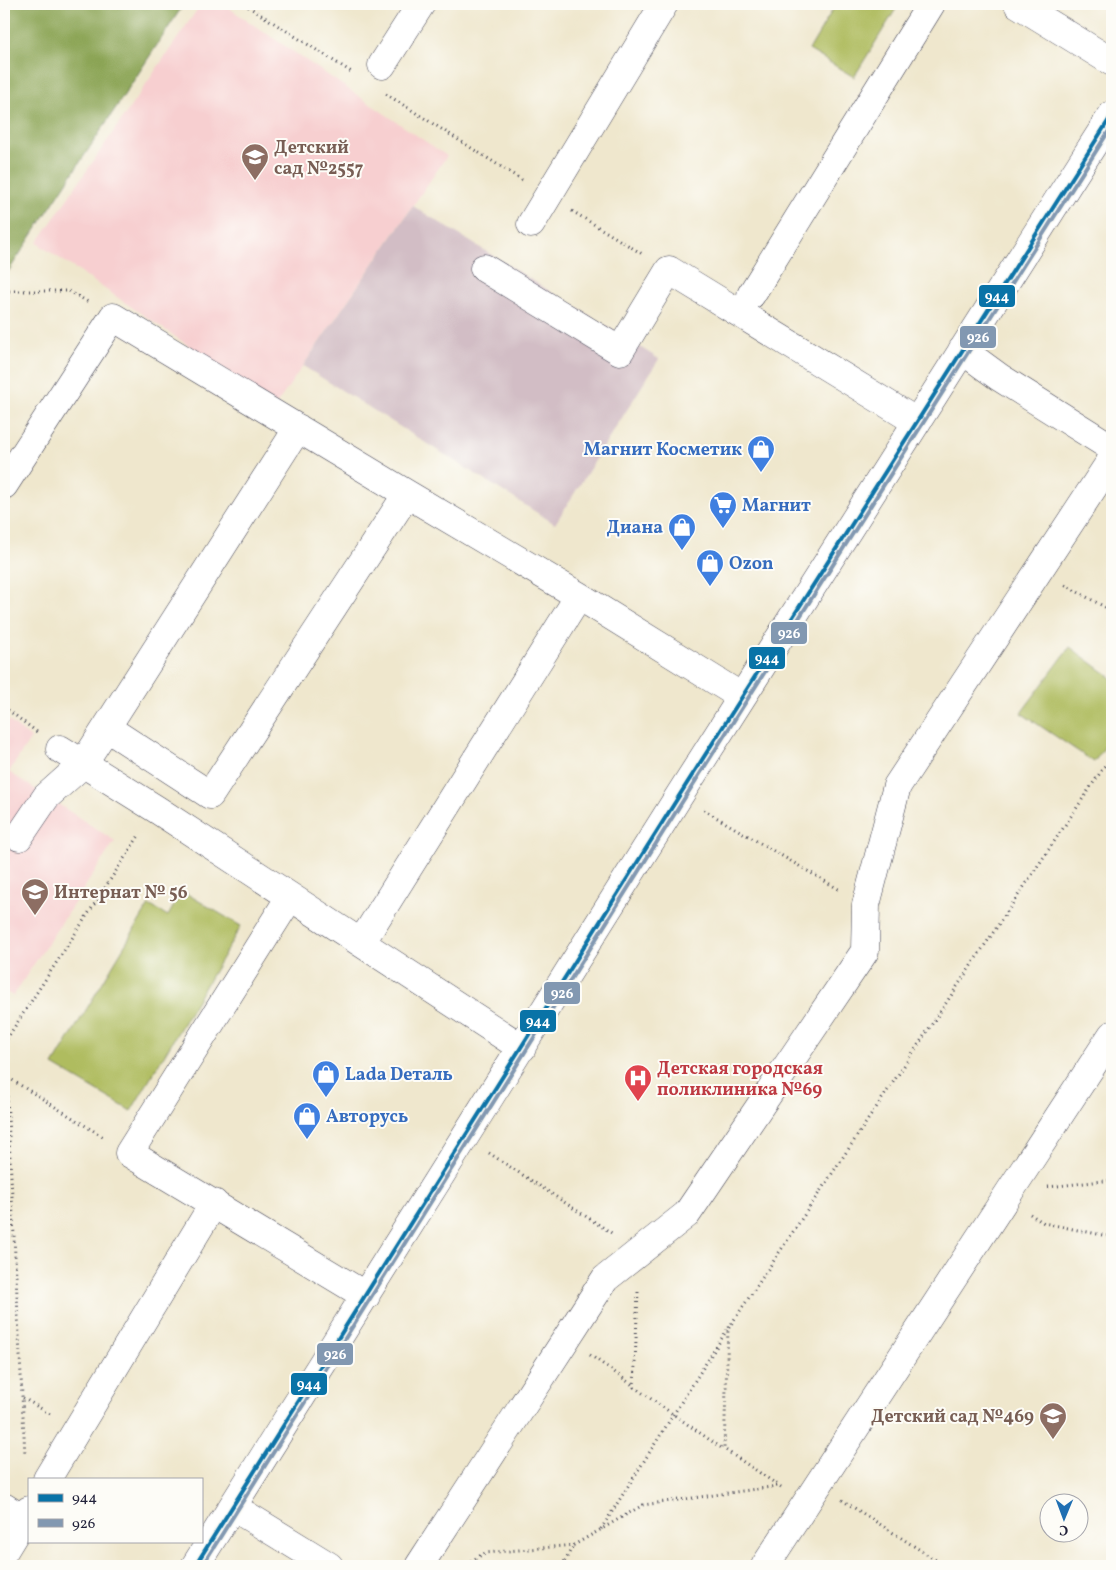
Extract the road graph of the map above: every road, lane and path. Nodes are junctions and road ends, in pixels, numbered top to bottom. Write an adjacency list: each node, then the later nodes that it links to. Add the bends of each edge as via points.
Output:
1 (244, 4): 7 (path)
2 (421, 4): 7 (street)
3 (664, 4): 9 (street)
4 (931, 4): 14 (street)
5 (1018, 4): 6 (street)
6 (1112, 62)
7 (376, 75): 9 (path)
8 (1112, 115): 16 (street)
9 (548, 196): 10 (street); 12 (path)
10 (531, 224)
11 (484, 268): 12 (street, via 620,351)
12 (669, 270): 17 (street)
13 (4, 291): 15 (path, via 69,291)
14 (751, 295)
15 (113, 317): 18 (street); 21 (street)
16 (962, 350): 17 (street); 19 (street)
17 (917, 422): 26 (street)
18 (298, 428): 22 (street); 28 (street)
19 (1112, 448)
20 (1112, 458): 23 (street)
21 (4, 485)
22 (407, 494): 24 (street); 28 (street, via 210,795)
23 (1039, 570): 25 (path); 36 (street, via 897,786)
24 (579, 596): 26 (street); 37 (street)
25 (1112, 611)
26 (742, 697): 32 (street)
27 (4, 706): 29 (path)
28 (107, 728): 31 (street)
29 (60, 749): 31 (street)
30 (1112, 755): 48 (path)
31 (83, 764): 33 (street); 34 (street, via 46,796)
32 (679, 796): 36 (path); 40 (street)
33 (156, 809): 35 (street); 39 (path)
34 (19, 837)
35 (290, 897): 37 (street); 42 (street)
36 (866, 905): 49 (street, via 865,951 687,1214 605,1279)
37 (361, 943): 40 (street)
38 (1112, 1035): 44 (street)
39 (4, 1043)
40 (522, 1048): 47 (street)
41 (5, 1076): 42 (path); 51 (path)
42 (129, 1153): 45 (street)
43 (1112, 1180): 44 (path)
44 (1008, 1195): 46 (path, via 1044,1223); 53 (street)
45 (214, 1203): 47 (street); 51 (street)
46 (1112, 1237)
47 (366, 1296): 54 (street)
48 (728, 1329): 52 (path, via 724,1449); 56 (path)
49 (566, 1339): 50 (path); 61 (street)
50 (634, 1386)
51 (36, 1471)
52 (779, 1486): 53 (path); 56 (path, via 643,1505)
53 (812, 1494): 64 (street); 65 (path)
54 (233, 1507): 59 (street); 60 (street)
55 (19, 1512): 58 (street)
56 (600, 1530): 57 (path)
57 (574, 1545): 62 (path, via 485,1554); 63 (path)
58 (4, 1551)
59 (195, 1566)
60 (329, 1566)
61 (418, 1566)
62 (462, 1566)
63 (562, 1566)
64 (765, 1566)
65 (945, 1566)

